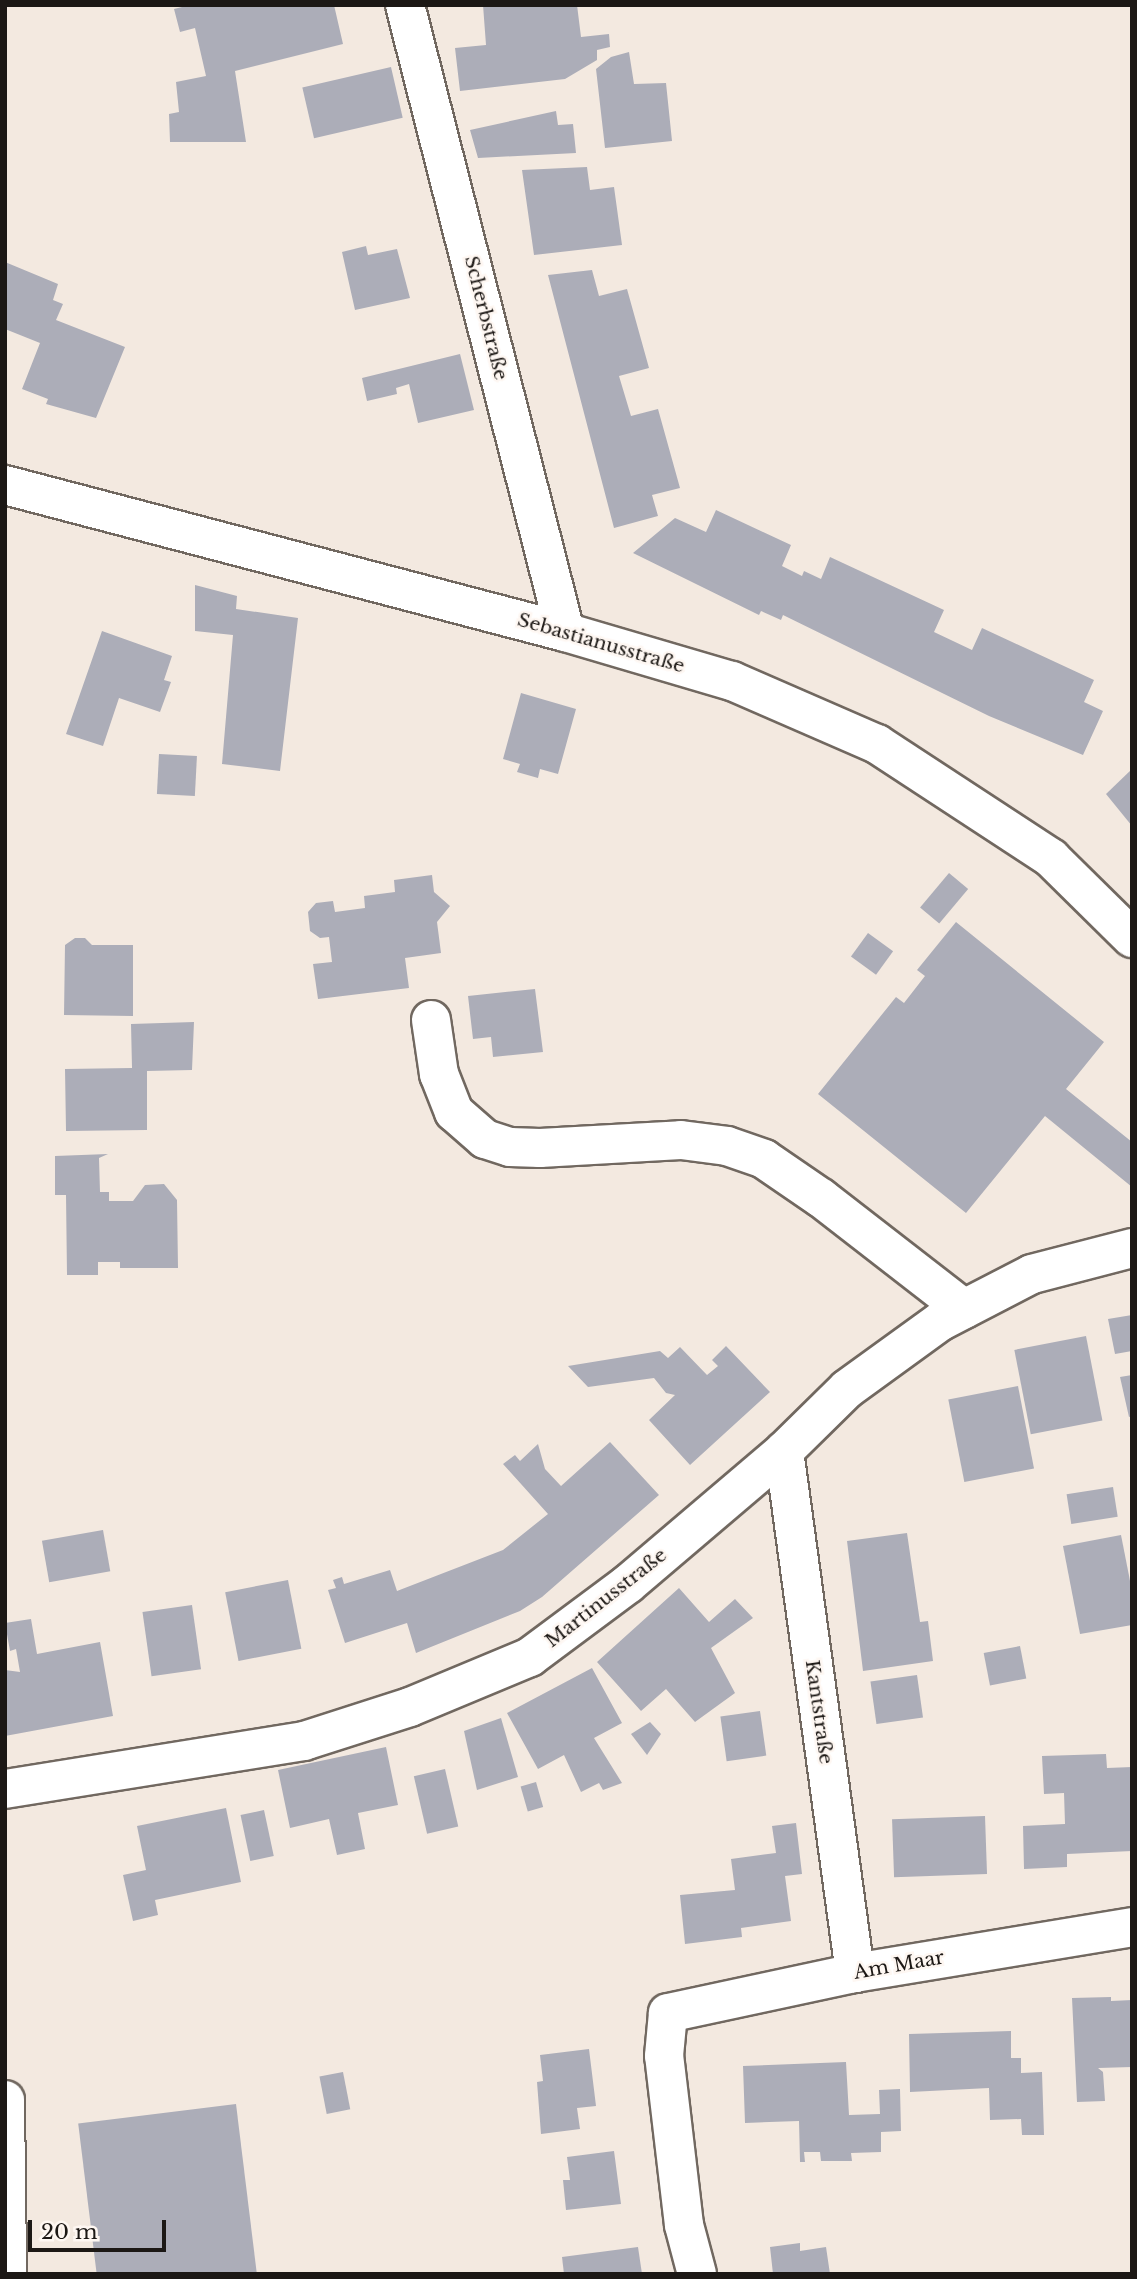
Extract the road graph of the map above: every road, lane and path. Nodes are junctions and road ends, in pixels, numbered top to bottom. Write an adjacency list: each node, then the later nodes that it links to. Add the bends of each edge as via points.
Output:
1 (405, 5): 3 (street, Scherbstraße)
2 (5, 485): 3 (street, Sebastianusstraße)
3 (565, 632): 4 (street, Sebastianusstraße, via 732,681 877,744 1051,858)
4 (1132, 938)
5 (431, 1020): 7 (street, via 439,1074 454,1112 485,1139 520,1148 681,1140 727,1146 764,1159)
6 (1132, 1248): 7 (street, Martinusstraße, via 1032,1274)
7 (964, 1309): 8 (street, Martinusstraße, via 847,1389)
8 (783, 1451): 9 (street, Martinusstraße, via 628,1584 530,1657 410,1707 304,1741); 11 (street, Kantstraße)
9 (5, 1790)
10 (1132, 1927): 11 (street, Am Maar)
11 (855, 1973): 14 (street, Am Maar, via 668,2013 665,2069 684,2225)
12 (5, 2099): 13 (street)
13 (7, 2274)
14 (697, 2274)

